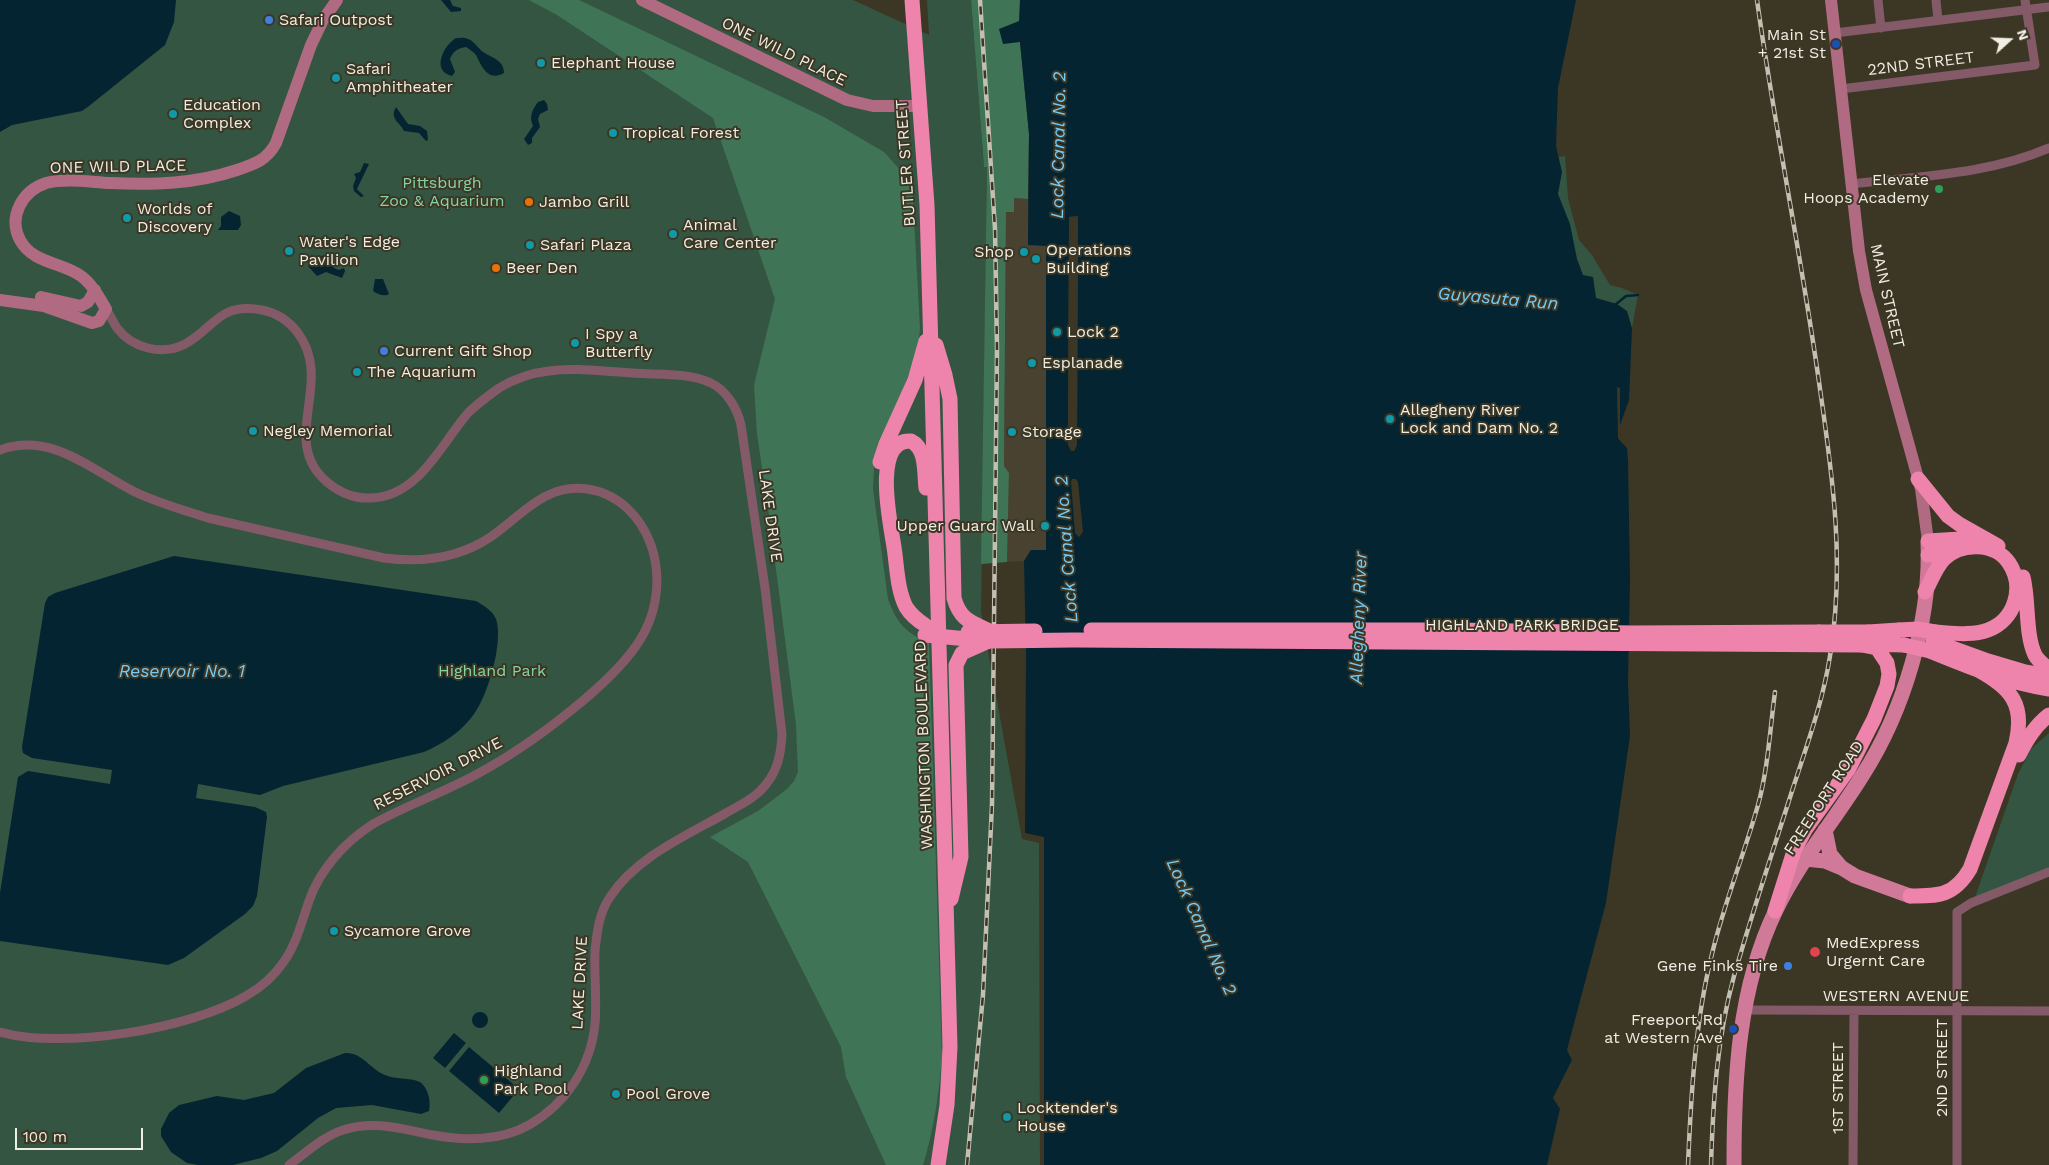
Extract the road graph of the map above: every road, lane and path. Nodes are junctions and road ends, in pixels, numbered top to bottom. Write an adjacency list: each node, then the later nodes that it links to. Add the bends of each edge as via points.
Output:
1 (337, 0): 17 (main road, ONE WILD PLACE, via 317,32 276,144 263,160 200,180 158,185 47,183 30,192 21,202 16,219 23,244 42,260 82,276)
2 (642, 0): 14 (main road, ONE WILD PLACE, via 847,100 873,106)
3 (912, 0): 14 (highway, BUTLER STREET)
4 (1830, 0): 12 (main road, MAIN STREET)
5 (1878, 0): 11 (street)
6 (1936, 0): 10 (street)
7 (2025, 0): 9 (street)
8 (2048, 6): 9 (street)
9 (2026, 10): 10 (street); 13 (street, 22ND STREET, via 2035,65)
10 (1938, 20): 11 (street)
11 (1881, 28): 12 (street)
12 (1835, 34): 13 (main road, MAIN STREET)
13 (1841, 89): 16 (main road, MAIN STREET)
14 (920, 106): 21 (highway, BUTLER STREET)
15 (2049, 148): 16 (street, via 1989,168)
16 (1852, 184): 22 (main road, MAIN STREET, via 1866,290)
17 (95, 290): 18 (main road, via 88,302 80,306 37,296); 20 (main road, ONE WILD PLACE)
18 (0, 295)
19 (0, 300): 20 (main road, via 44,306 92,323 99,321)
20 (106, 309): 51 (street, LAKE DRIVE, via 119,330 153,350 184,345 217,318 235,310 263,310 284,319 302,338 310,356 312,382 305,431 312,463 333,487 362,498 381,498 402,490 422,472 475,406 508,383 545,371 578,370 698,378 726,394 738,414 743,433 782,734 774,773 761,791 651,858 611,895 597,932 595,1023 589,1053 575,1082 554,1107 527,1126 487,1138 444,1136 393,1126 354,1127 323,1139)
21 (931, 323): 29 (highway, WASHINGTON BOULEVARD); 29 (highway, via 915,380 883,452 877,484 894,600 909,624); 30 (highway, via 950,399 954,598 961,615)
22 (1902, 419): 24 (main road, FREEPORT ROAD)
23 (0, 450): 50 (street, RESERVOIR DRIVE, via 16,446 43,446 64,452 135,492 182,510 404,561 447,556 471,548 542,498 564,490 587,489 611,496 637,519 654,553 657,584 656,601 640,640 618,668 582,700 497,762 373,824 344,848 319,878 290,953 271,977 248,995 200,1016 126,1033 53,1038 20,1037)
24 (1916, 474): 25 (highway, via 1948,516); 26 (main road, FREEPORT ROAD, via 1925,512)
25 (1986, 539): 26 (highway, via 1969,538); 33 (highway, via 2010,554 2022,574 2031,641 2035,655)
26 (1928, 548): 27 (highway); 28 (main road, FREEPORT ROAD)
27 (1953, 552): 28 (highway, via 1943,559); 32 (highway, via 1976,546 1998,553 2008,562 2015,577 2017,592 2014,606 2007,618 1986,631)
28 (1925, 592): 38 (main road, FREEPORT ROAD, via 1907,679 1891,721 1862,776)
29 (930, 631): 29 (highway, via 913,617 902,597 886,493 891,456 899,445 908,441 919,448 923,460); 30 (highway, HIGHLAND PARK BRIDGE, bridge); 45 (highway, WASHINGTON BOULEVARD)
30 (989, 636): 31 (highway, HIGHLAND PARK BRIDGE, bridge, via 1455,630); 45 (highway, via 962,653 956,665 961,857)
31 (1865, 638): 32 (highway, HIGHLAND PARK BRIDGE, bridge, via 1871,643 1904,645); 32 (highway, HIGHLAND PARK BRIDGE, bridge, via 1896,630 1918,630); 44 (highway, via 1887,663 1887,686 1848,770 1794,851)
32 (1933, 642): 34 (highway, HIGHLAND PARK BRIDGE); 35 (highway, HIGHLAND PARK BRIDGE, via 2025,672)
33 (2049, 669)
34 (1978, 670): 36 (highway, HIGHLAND PARK BRIDGE, via 2027,686); 43 (highway, via 2006,688 2014,699 2019,714 2016,742 1970,869 1962,882 1943,894)
35 (2049, 676)
36 (2049, 689)
37 (2049, 715): 43 (highway, via 2028,736 2018,756 1970,886 1961,895 1941,905 1922,904)
38 (1825, 830): 39 (main road, FREEPORT ROAD); 40 (main road, via 1830,854)
39 (1805, 858): 40 (main road); 42 (main road, via 1820,867); 44 (main road, FREEPORT ROAD)
40 (1842, 868): 42 (main road)
41 (2049, 872): 47 (street, 2ND STREET, via 1971,903 1957,912)
42 (1855, 876): 43 (main road)
43 (1910, 896)
44 (1775, 911): 46 (main road, FREEPORT ROAD, via 1755,963)
45 (946, 920): 52 (highway, WASHINGTON BOULEVARD, via 950,1068)
46 (1744, 1010): 48 (street, WESTERN AVENUE); 53 (main road, FREEPORT ROAD, via 1736,1095)
47 (1957, 1010): 48 (street, WESTERN AVENUE); 49 (street, WESTERN AVENUE); 55 (street, 2ND STREET)
48 (1854, 1011): 54 (street, 1ST STREET)
49 (2049, 1011)
50 (0, 1032)
51 (289, 1165)
52 (938, 1165)
53 (1734, 1165)
54 (1854, 1165)
55 (1957, 1165)

